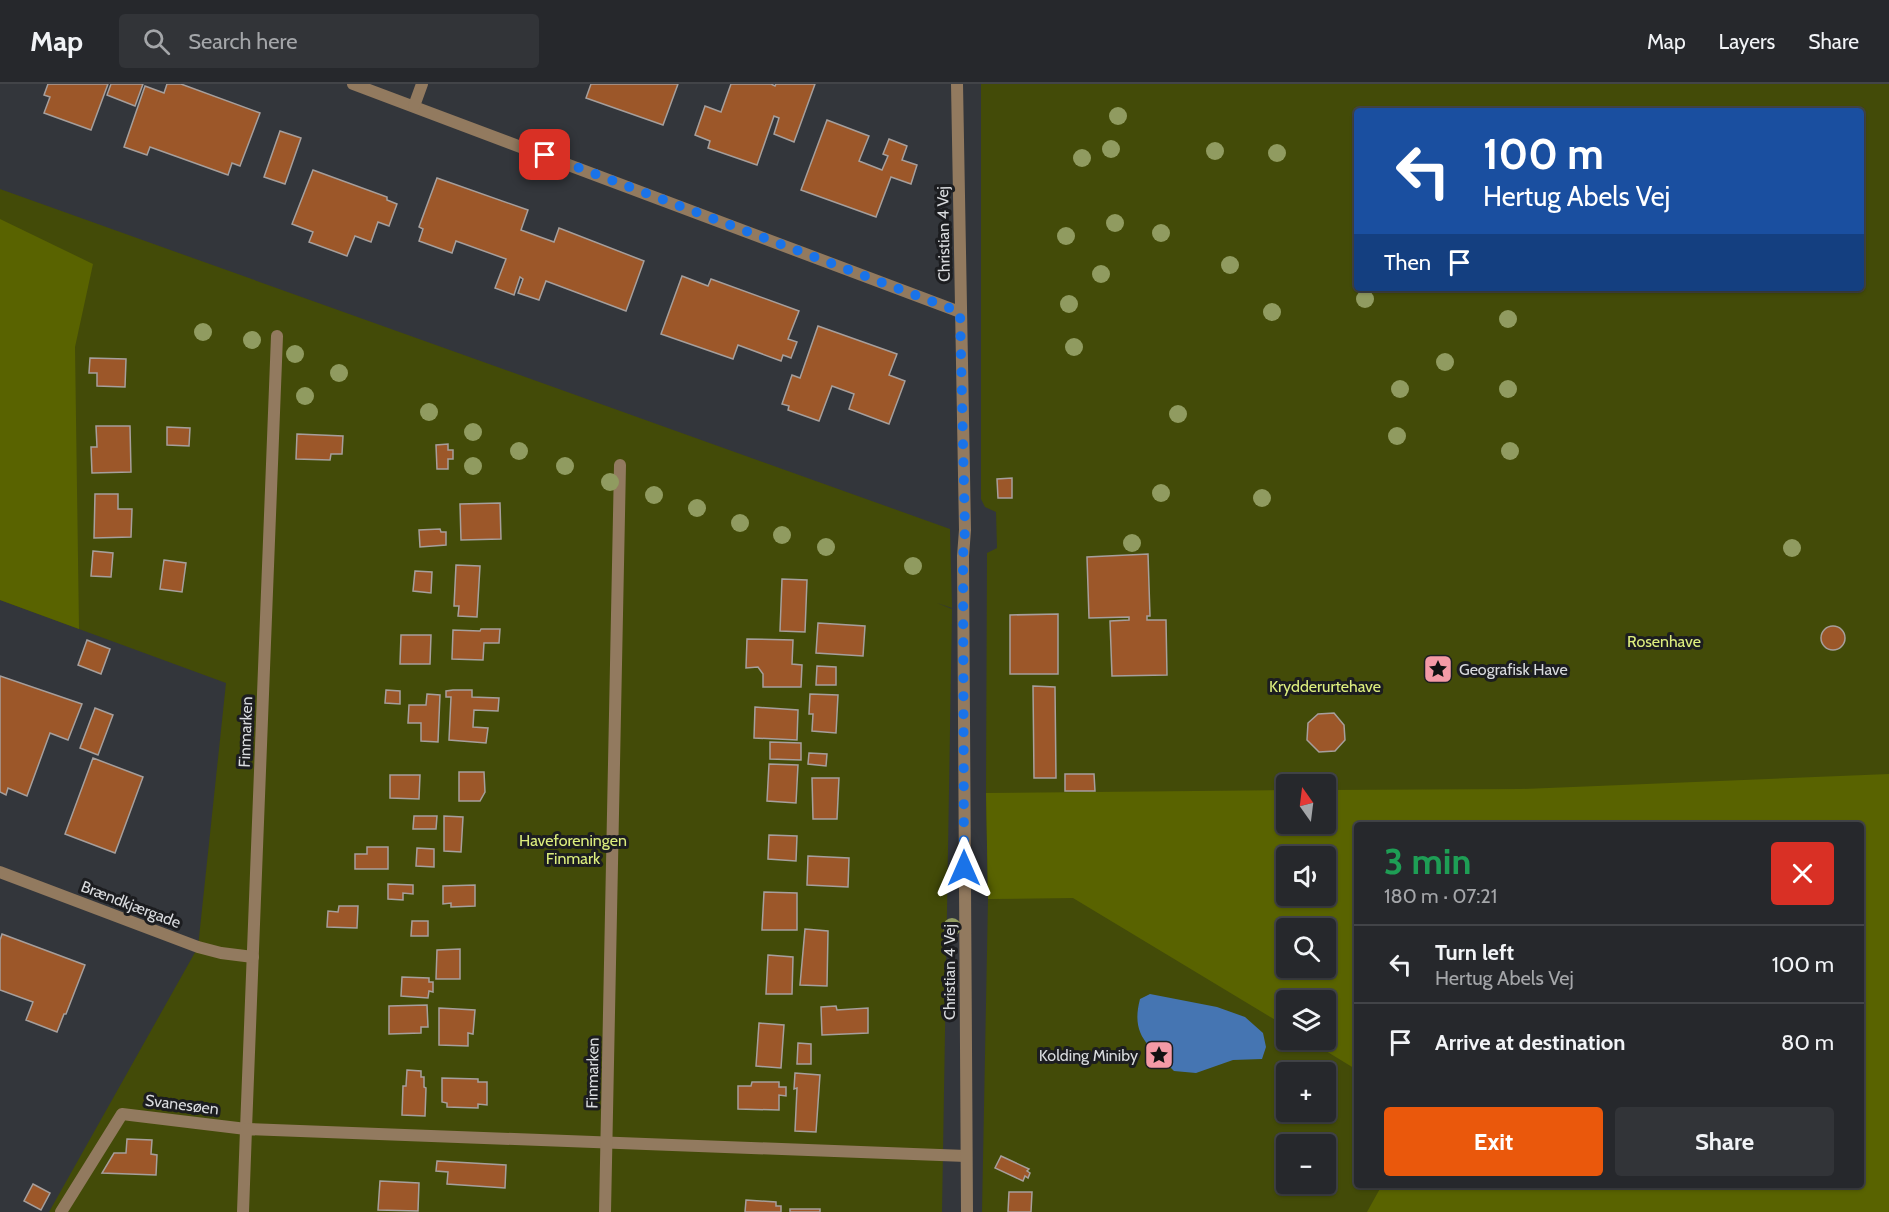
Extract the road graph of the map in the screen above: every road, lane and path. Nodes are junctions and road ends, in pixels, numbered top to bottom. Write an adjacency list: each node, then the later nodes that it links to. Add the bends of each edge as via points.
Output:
1 (353, 84): 4 (street)
2 (422, 84): 4 (street)
3 (957, 84): 5 (street, Christian 4 Vej)
4 (414, 106): 5 (street)
5 (960, 312): 12 (street, Christian 4 Vej, via 965,530)
6 (277, 336): 9 (street, Finmarken)
7 (620, 465): 11 (street, Finmarken)
8 (0, 872): 9 (street, Brændkjærgade, via 198,946)
9 (253, 957): 10 (street, Finmarken)
10 (246, 1129): 11 (street); 13 (street, Svanesøen, via 122,1114); 14 (street, Finmarken)
11 (607, 1142): 12 (street); 15 (street, Finmarken)
12 (966, 1156): 16 (street, Christian 4 Vej)
13 (61, 1212)
14 (243, 1212)
15 (605, 1212)
16 (967, 1212)

